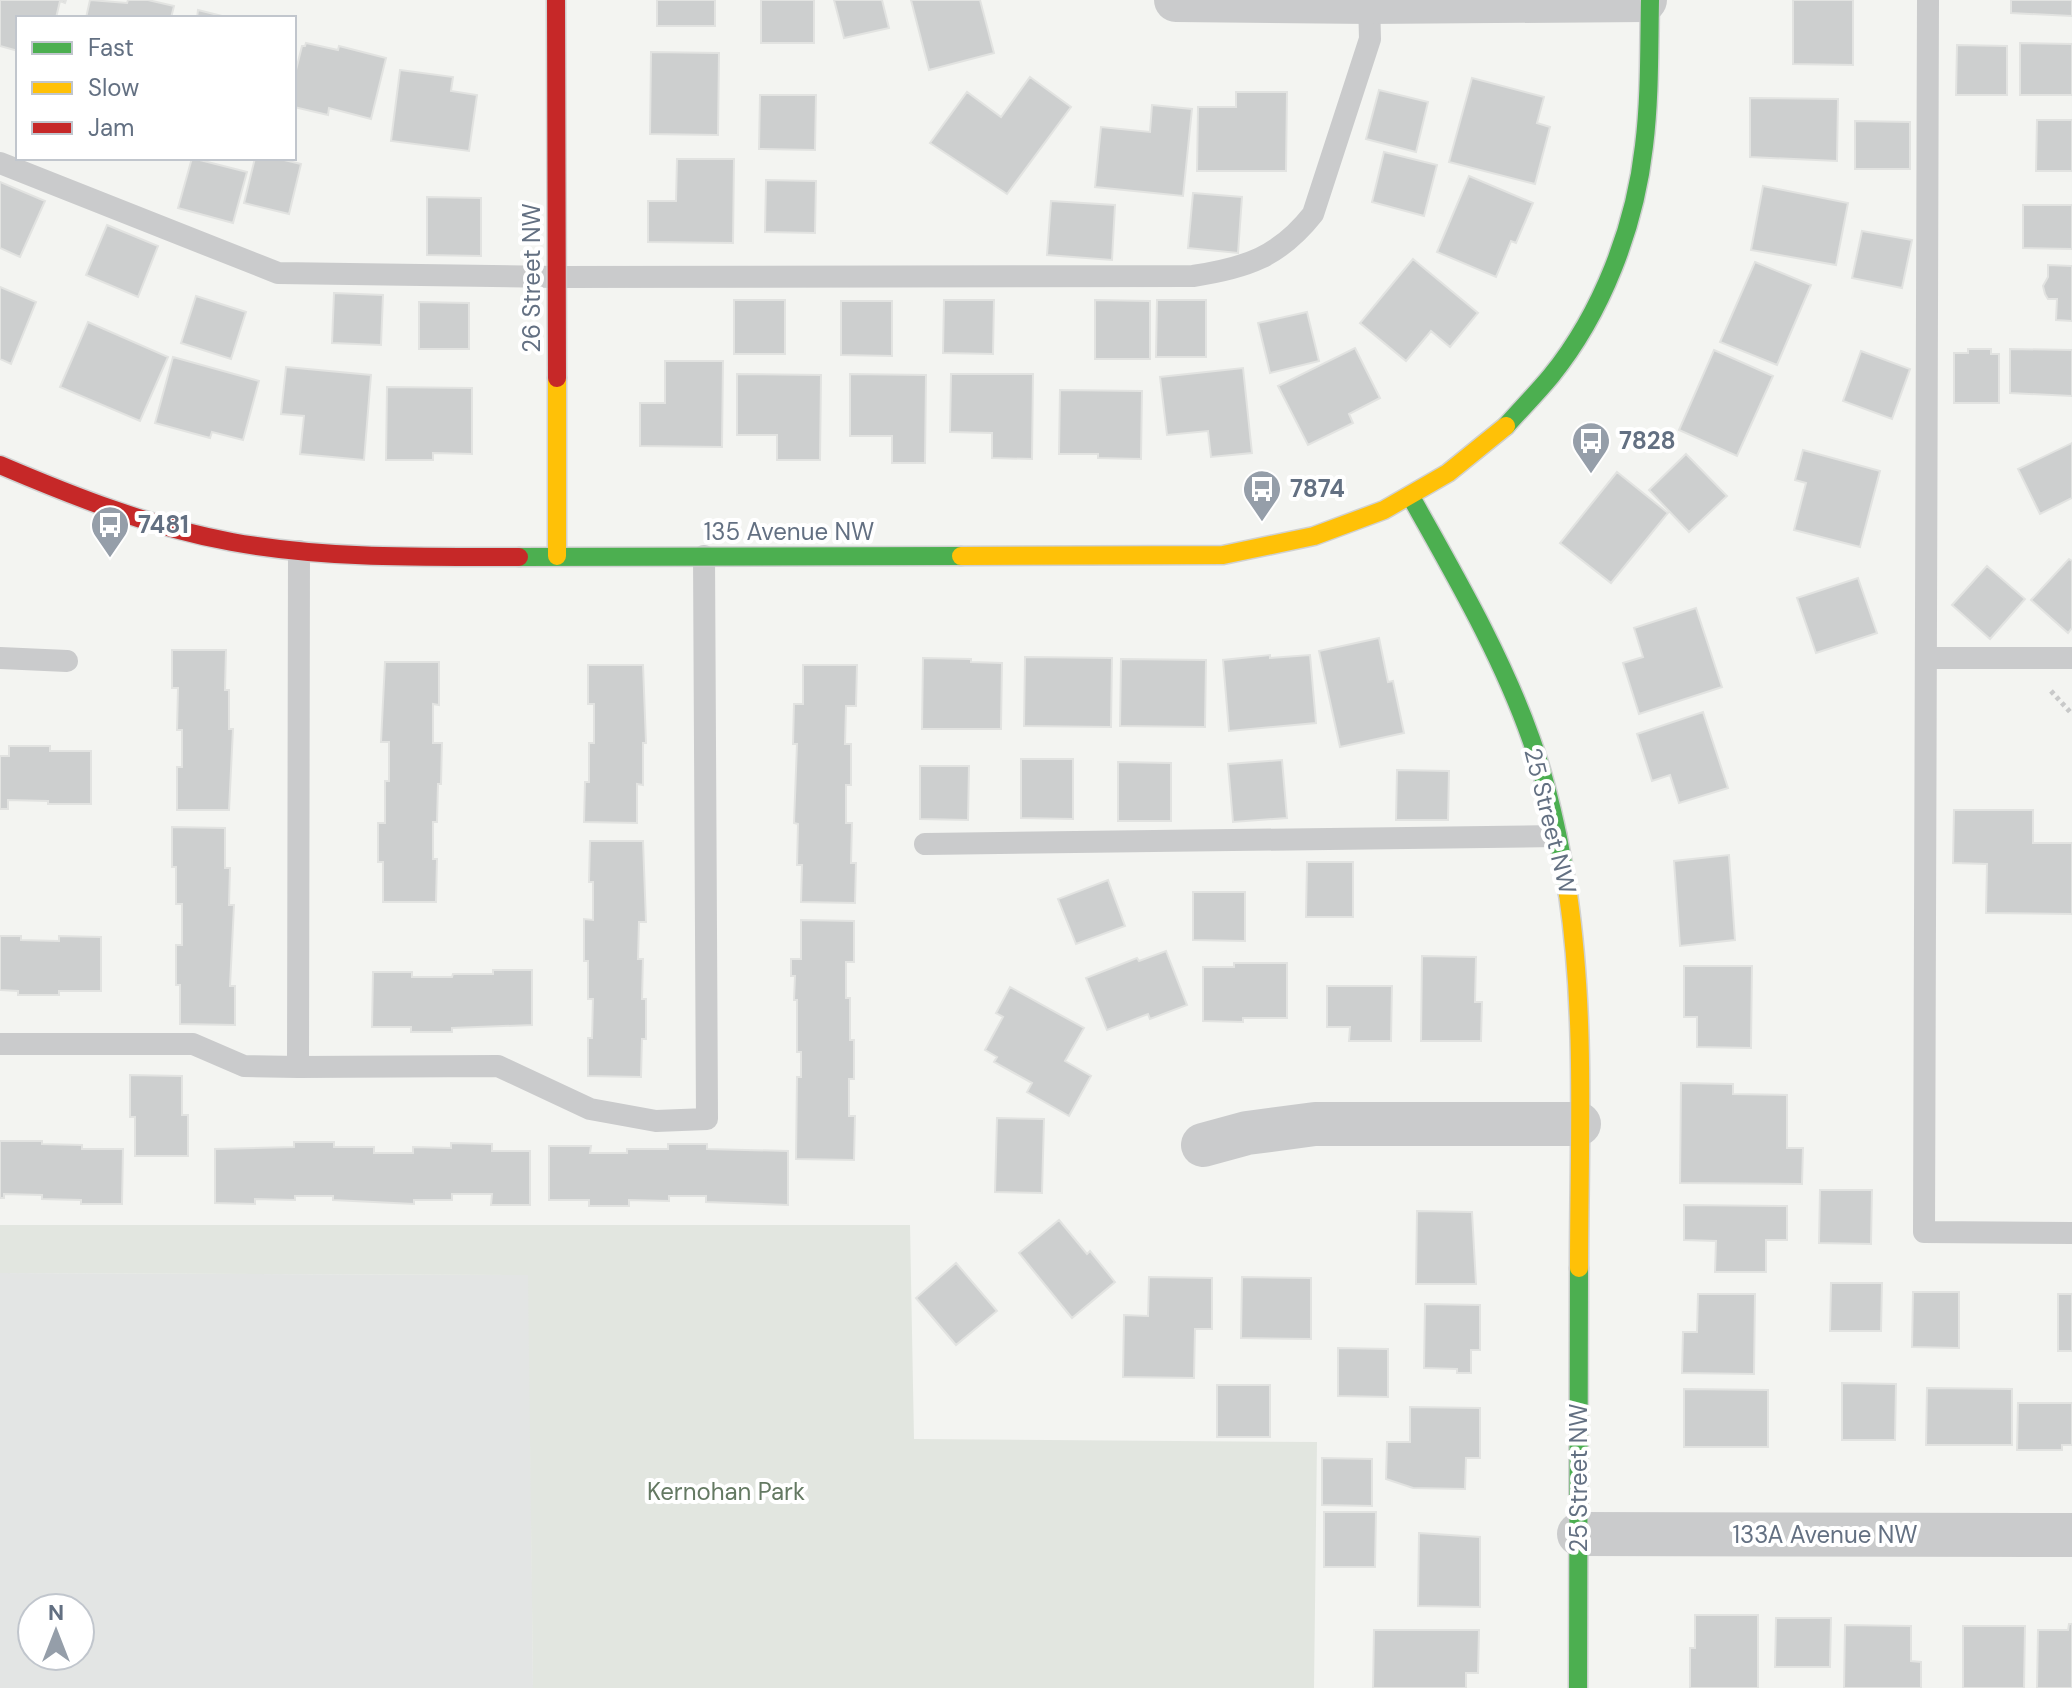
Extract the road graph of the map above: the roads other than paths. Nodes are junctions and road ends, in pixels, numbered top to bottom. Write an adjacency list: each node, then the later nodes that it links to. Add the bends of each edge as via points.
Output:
1 (1176, 0): 4 (street)
2 (1648, 0): 4 (street); 9 (street, 135 Avenue NW, via 1648,115 1641,171 1605,290 1542,389 1500,435)
3 (1928, 0): 14 (lane)
4 (1369, 1): 7 (lane, via 1370,39 1313,214 1271,254 1233,270 1177,276)
5 (548, 2): 7 (street, 26 Street NW)
6 (0, 163): 7 (lane, via 278,273)
7 (556, 277): 11 (street, 26 Street NW)
8 (0, 465): 10 (street, 135 Avenue NW, via 145,520 210,538)
9 (1411, 497): 12 (street, 135 Avenue NW, via 1355,524 1237,554); 17 (street, 25 Street NW, via 1495,655 1543,776)
10 (299, 551): 11 (street, 135 Avenue NW, via 391,557); 20 (lane)
11 (557, 556): 12 (street, 135 Avenue NW)
12 (704, 556): 20 (lane, via 707,1119 656,1121 590,1109 498,1066)
13 (0, 658): 16 (lane)
14 (1927, 658): 15 (lane); 23 (lane, via 1924,1232)
15 (2072, 658)
16 (67, 661)
17 (1557, 836): 18 (lane); 21 (street, 25 Street NW, via 1578,984)
18 (925, 844)
19 (0, 1044): 20 (lane, via 193,1044 244,1066)
20 (298, 1067)
21 (1579, 1124): 22 (street, via 1315,1124); 24 (street, 25 Street NW)
22 (1203, 1145)
23 (2072, 1233)
24 (1579, 1534): 25 (street, 133A Avenue NW); 26 (street, 25 Street NW)
25 (2072, 1535)
26 (1578, 1688)

